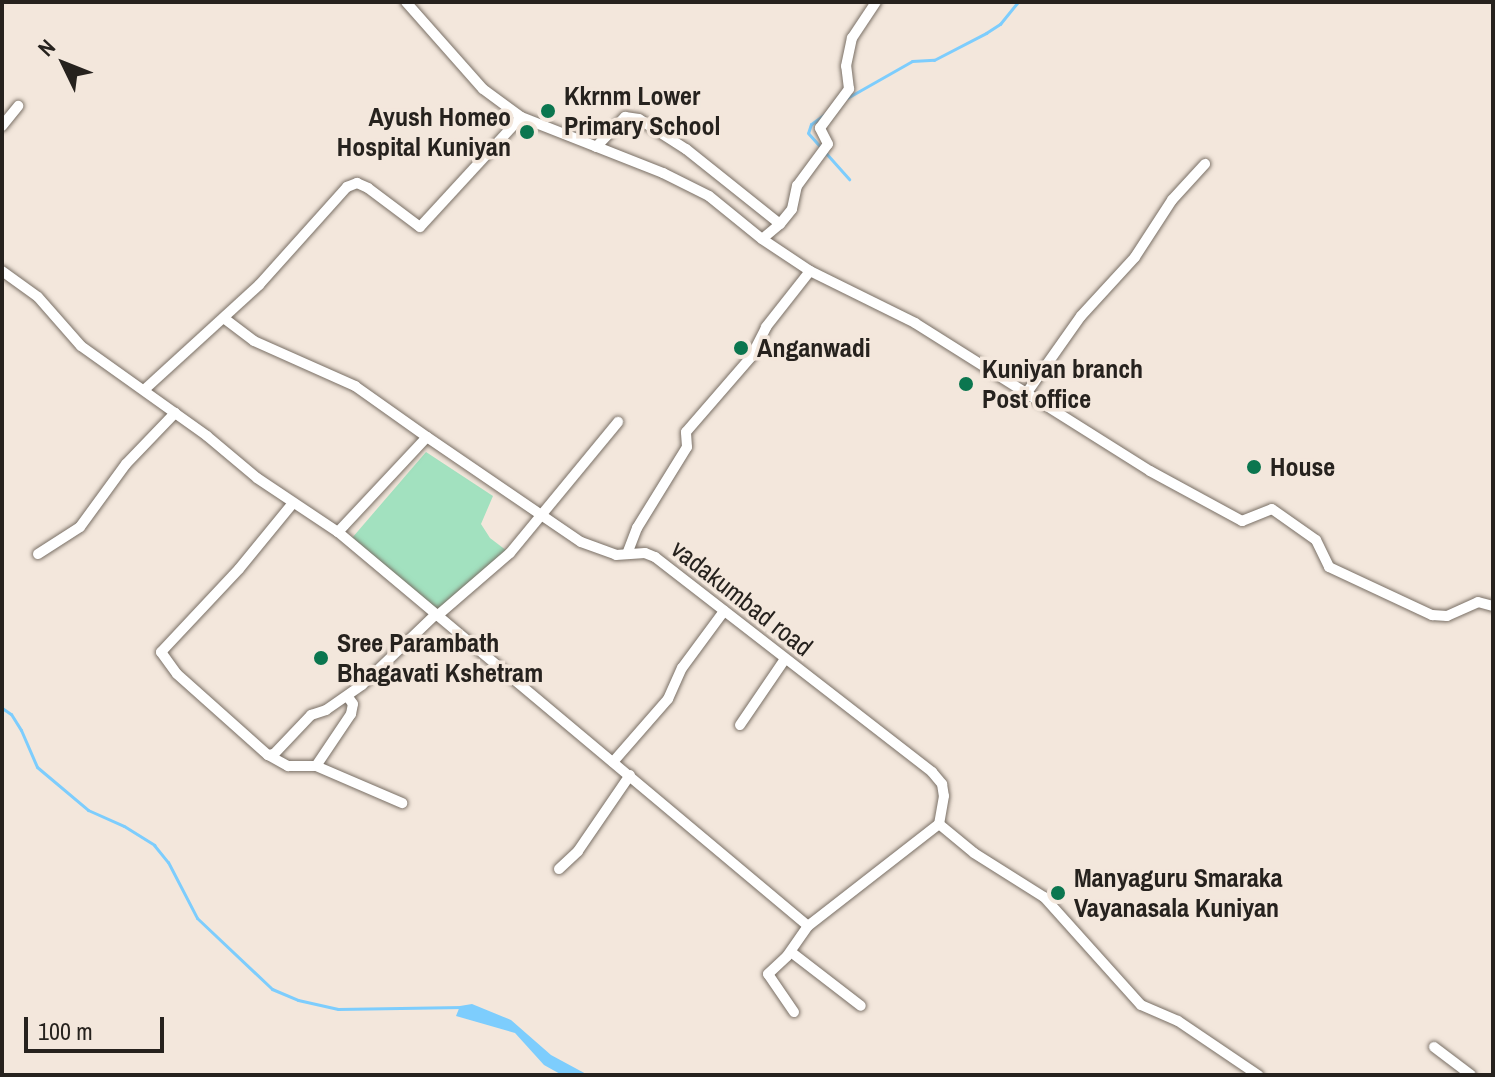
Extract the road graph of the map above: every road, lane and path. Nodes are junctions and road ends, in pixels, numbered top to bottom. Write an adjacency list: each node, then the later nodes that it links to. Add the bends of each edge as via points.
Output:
1 (406, 2): 4 (street, via 483,89)
2 (876, 2): 8 (street, via 852,38 846,66 849,89 820,128 828,144 797,186 792,209)
3 (18, 106): 5 (street)
4 (521, 117): 6 (street); 12 (street, via 420,227 368,188 357,183 347,187)
5 (2, 126)
6 (596, 147): 8 (street, via 625,117 639,119 686,149); 9 (street, via 709,196)
7 (1205, 164): 14 (street, via 1172,200 1135,257 1081,316)
8 (780, 224): 9 (street)
9 (762, 239): 11 (street)
10 (2, 271): 13 (street, via 38,297 81,346)
11 (810, 271): 14 (street, via 915,323); 22 (street, via 766,327 751,357 686,432 687,447)
12 (225, 319): 13 (street); 17 (street, vadakumbad road, via 254,341 355,386)
13 (144, 390): 15 (street)
14 (1028, 391): 23 (street, via 1150,471 1242,521 1272,509 1316,540 1329,567 1432,615 1447,616 1478,602)
15 (175, 413): 18 (street); 21 (street, via 126,464 80,527)
16 (618, 422): 19 (street)
17 (427, 437): 19 (street, vadakumbad road); 20 (street)
18 (293, 503): 20 (street); 29 (street, via 161,652 177,674)
19 (540, 516): 22 (street, vadakumbad road, via 602,552); 25 (street, via 510,553)
20 (338, 532): 25 (street)
21 (38, 554)
22 (627, 554): 24 (street, vadakumbad road, via 655,557)
23 (1493, 606)
24 (724, 611): 26 (street, vadakumbad road); 30 (street, via 682,668 668,699)
25 (436, 616): 27 (street); 30 (street)
26 (785, 659): 28 (street); 34 (street, vadakumbad road, via 932,772 944,796)
27 (348, 697): 29 (street, via 311,715); 31 (street, via 351,714)
28 (740, 725)
29 (268, 755): 31 (street, via 288,766)
30 (613, 762): 32 (street)
31 (316, 766): 33 (street)
32 (630, 775): 35 (street, via 578,851); 36 (street)
33 (402, 803)
34 (939, 824): 36 (street); 41 (street, via 1044,897 1141,1005 1178,1021)
35 (559, 869)
36 (808, 926): 37 (street)
37 (791, 952): 38 (street); 39 (street, via 768,974)
38 (861, 1006)
39 (794, 1012)
40 (1434, 1047): 42 (street)
41 (1258, 1075)
42 (1471, 1075)

